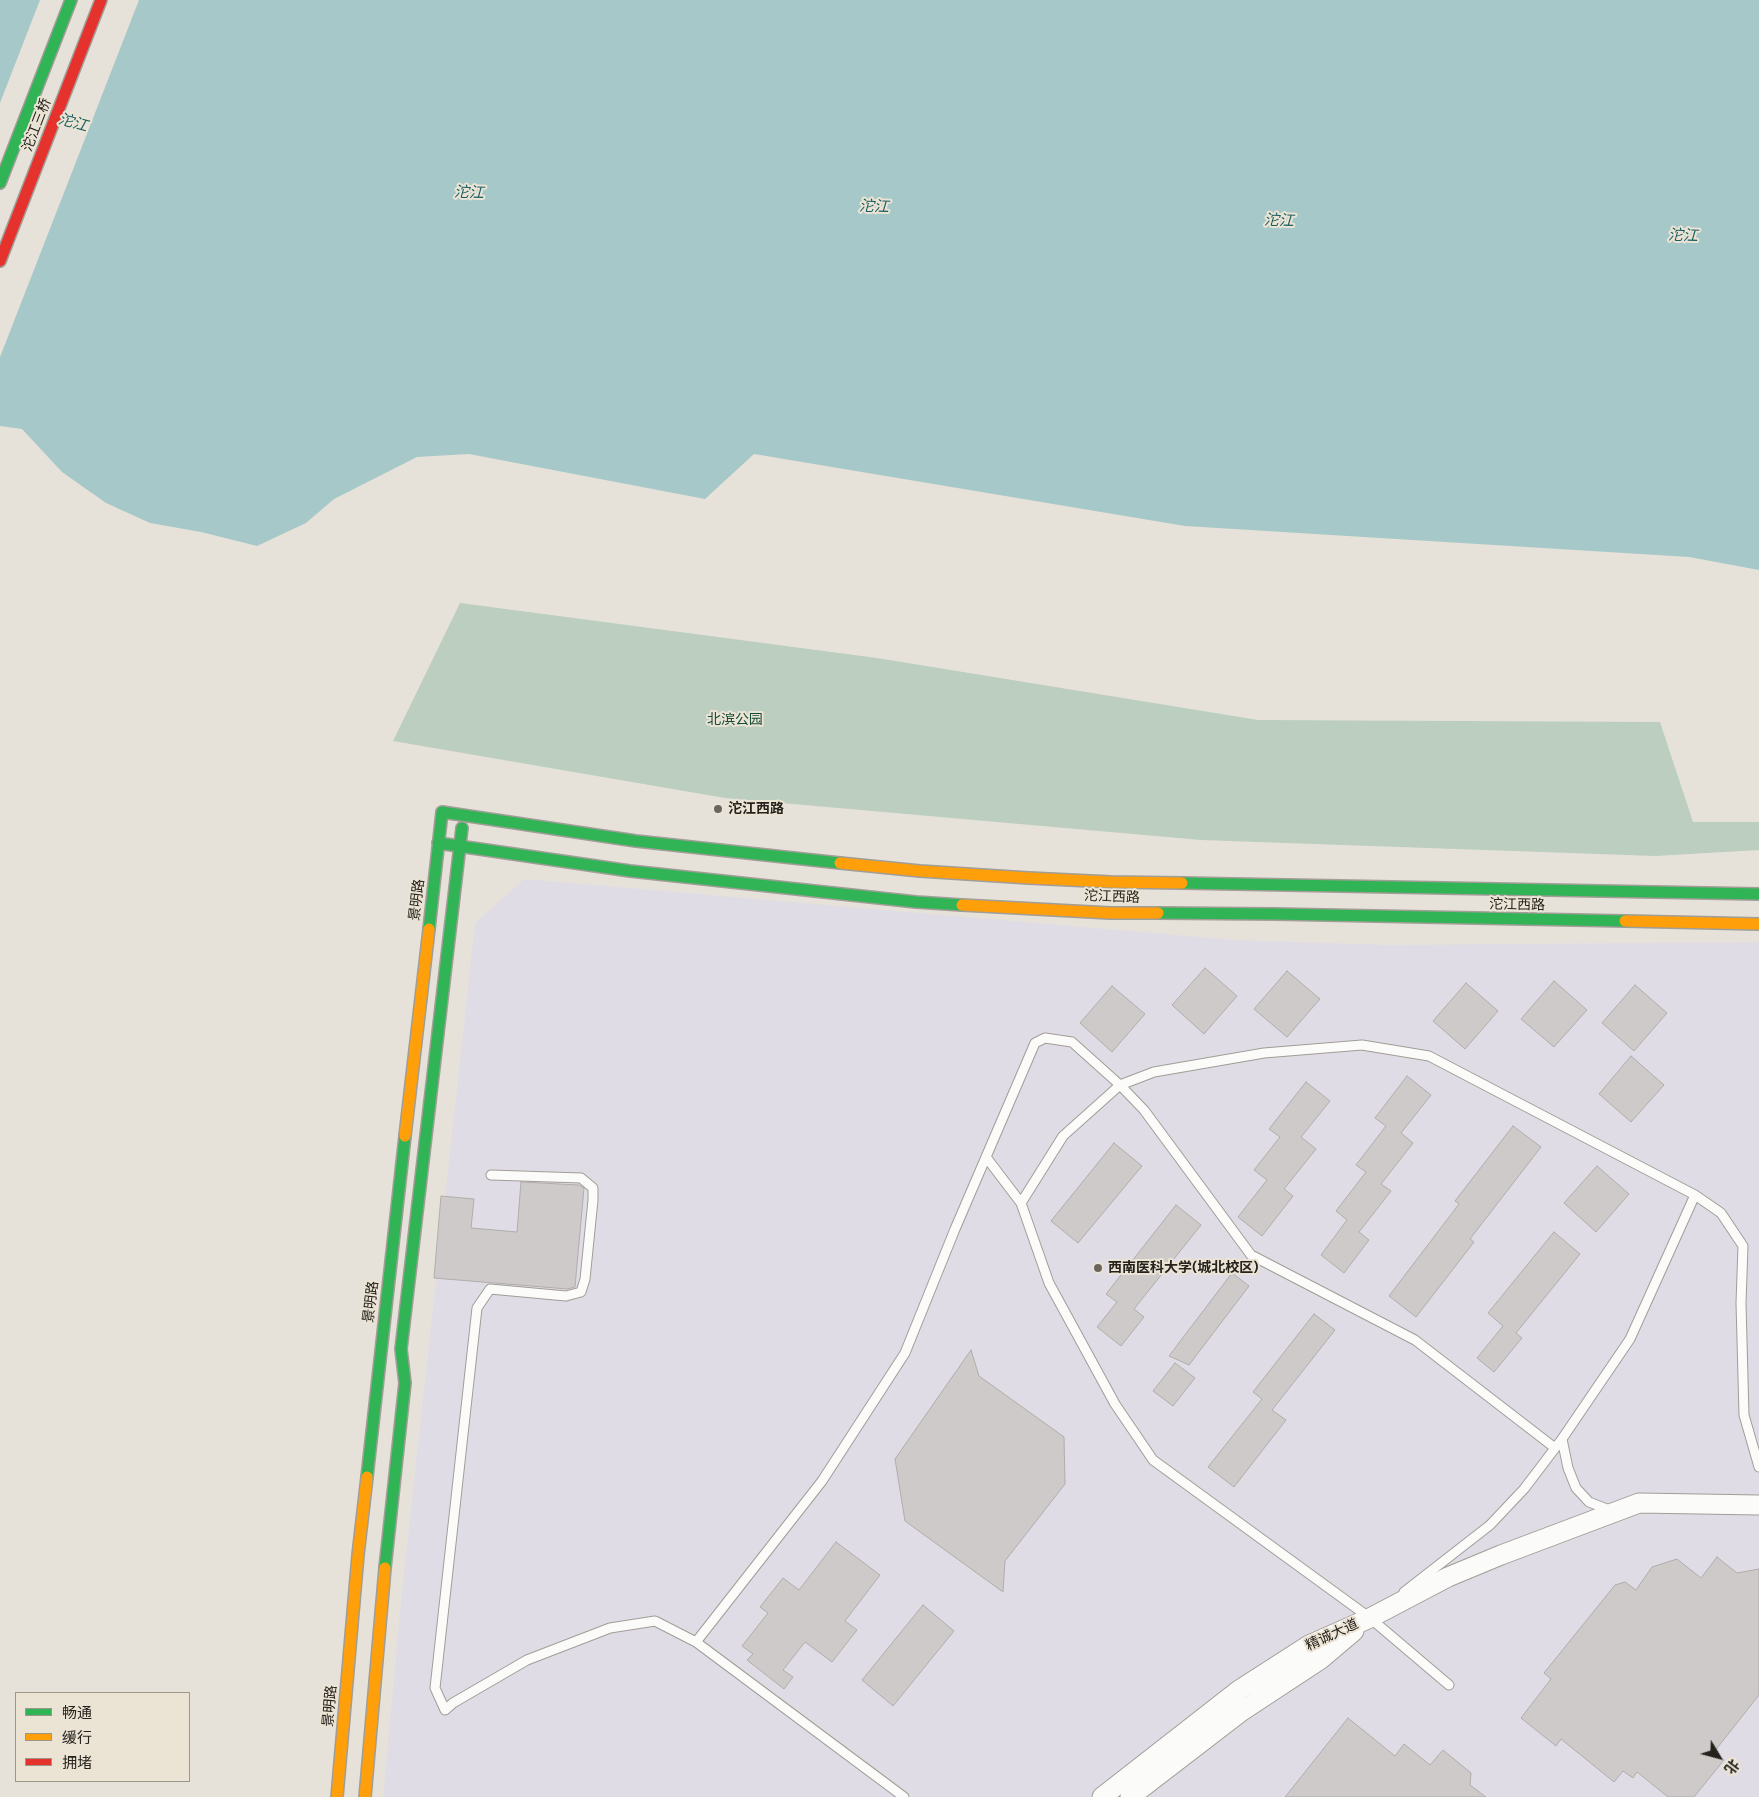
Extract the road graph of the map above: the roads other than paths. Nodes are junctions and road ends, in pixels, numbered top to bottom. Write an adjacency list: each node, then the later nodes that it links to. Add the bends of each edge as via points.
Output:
1 (71, 0): 3 (main road, 沱江三桥)
2 (101, 0): 4 (main road, 沱江三桥)
3 (0, 184)
4 (0, 261)
5 (442, 812): 6 (main road, 沱江西路); 7 (main road, 景明路)
6 (464, 814): 8 (main road); 9 (main road, 沱江西路, via 636,841 779,857 1029,878)
7 (438, 843): 8 (main road, 沱江西路); 24 (main road, 景明路, via 358,1555)
8 (459, 846): 10 (main road, 沱江西路, via 630,871 916,902 1110,913); 25 (main road, via 401,1349 405,1383)
9 (1753, 894)
10 (1759, 924)
11 (1120, 1085): 12 (lane, via 1072,1042 1045,1038 1035,1043); 14 (lane, via 1154,1072 1264,1053 1362,1046 1429,1056); 15 (lane, via 1063,1136); 17 (lane, via 1144,1110 1251,1255 1414,1340)
12 (986, 1157): 15 (lane); 22 (lane, via 905,1353 822,1481)
13 (491, 1175): 22 (lane, via 581,1178 593,1188 585,1279 581,1292 566,1296 490,1289 477,1308 435,1688 445,1710 527,1660 610,1628 655,1621)
14 (1695, 1195): 16 (lane, via 1630,1339); 18 (lane, via 1721,1213 1743,1246 1744,1415)
15 (1021, 1203): 21 (lane, via 1049,1283 1115,1404 1153,1460)
16 (1562, 1439): 17 (lane); 20 (lane, via 1576,1488 1589,1502)
17 (1555, 1448): 21 (lane, via 1524,1489 1490,1525)
18 (1759, 1467)
19 (1759, 1506): 20 (street, via 1640,1503)
20 (1615, 1512): 21 (street, via 1448,1578)
21 (1370, 1618): 23 (lane); 27 (street, 精诚大道, via 1309,1644 1239,1690); 28 (street, 精诚大道, via 1321,1659 1242,1711)
22 (696, 1642): 26 (lane)
23 (1449, 1686)
24 (337, 1797)
25 (365, 1797)
26 (904, 1797)
27 (1102, 1797)
28 (1130, 1797)

